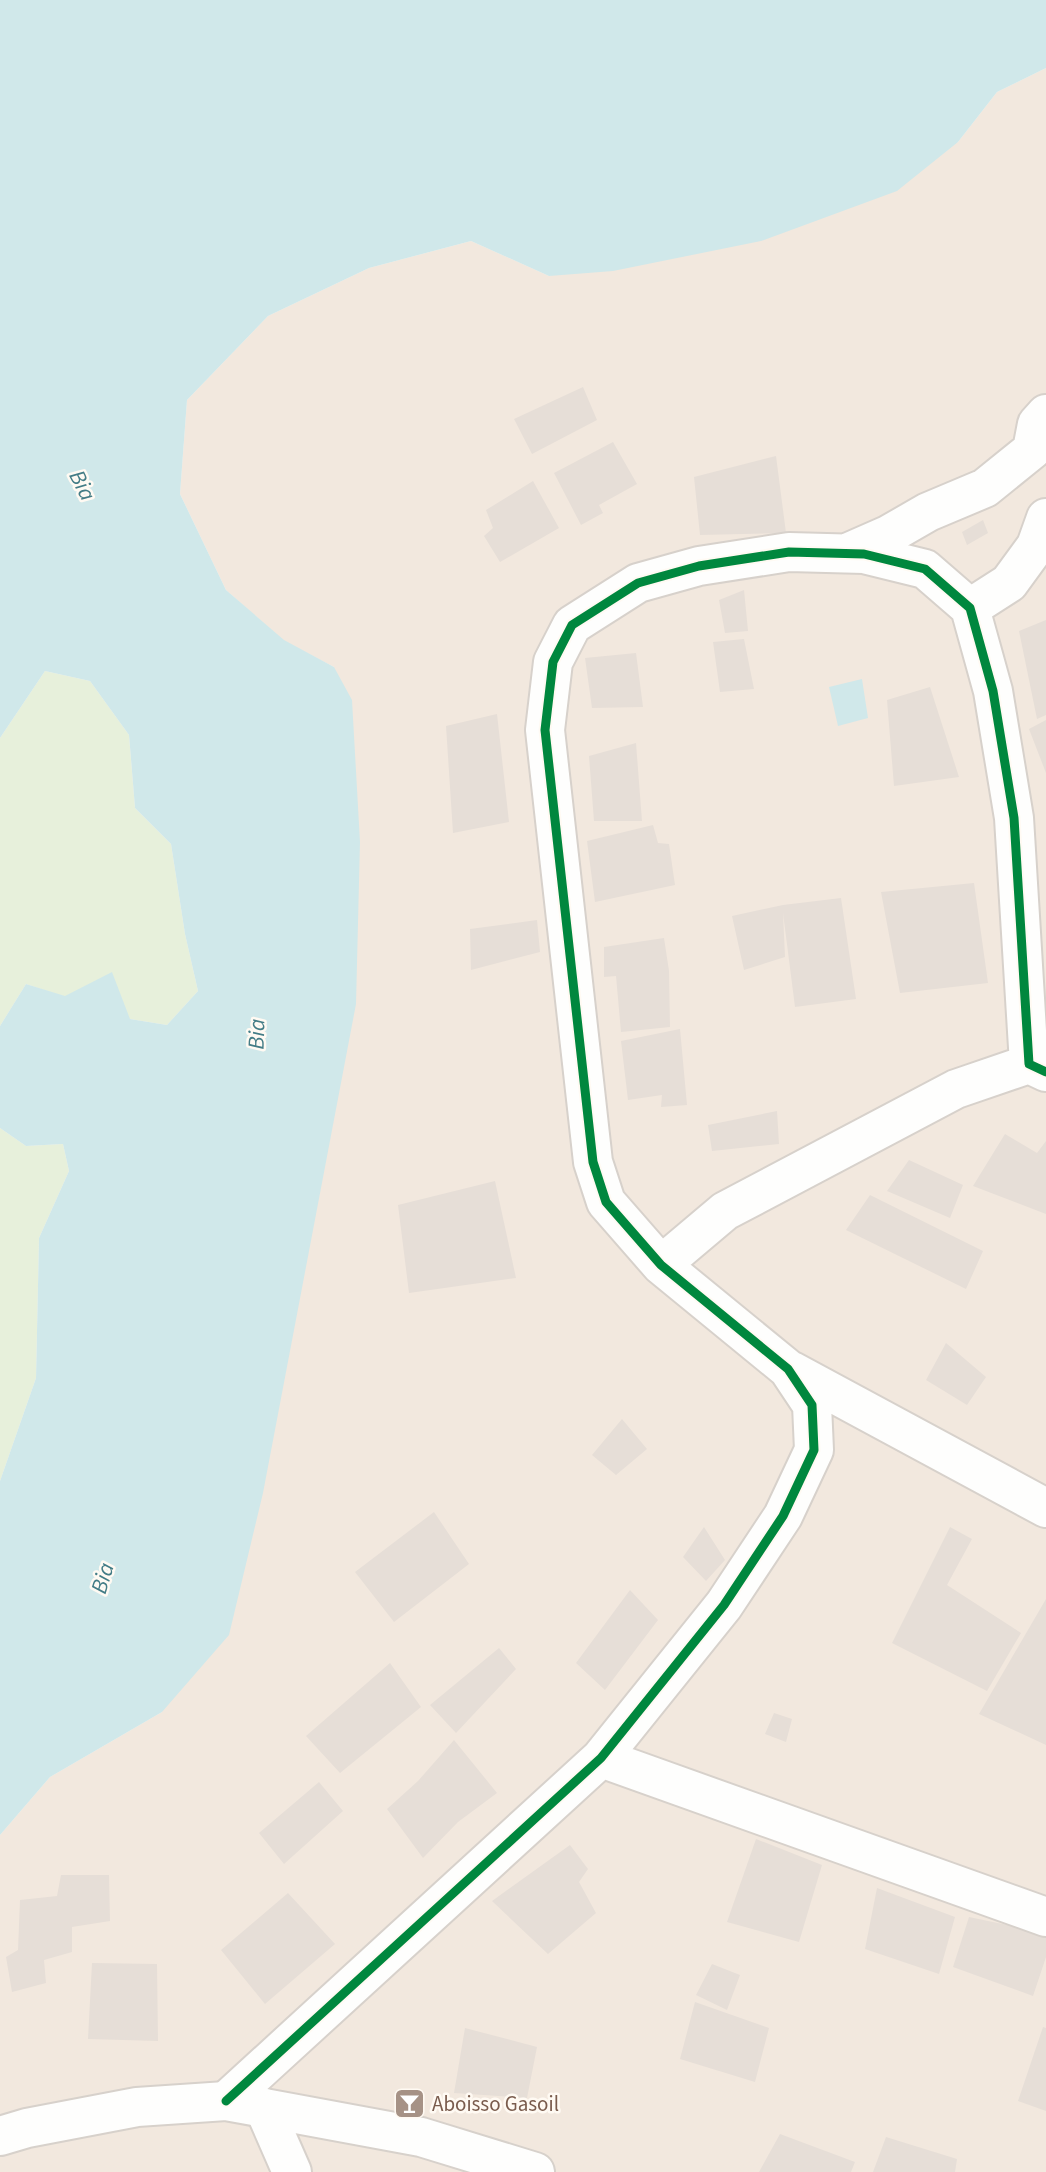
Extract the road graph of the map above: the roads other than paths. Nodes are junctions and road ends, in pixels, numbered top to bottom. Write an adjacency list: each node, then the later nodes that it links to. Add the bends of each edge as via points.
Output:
1 (1046, 414): 3 (street, via 1037,424 1032,450 985,488)
2 (1046, 519): 4 (street, via 1036,546 1009,583)
3 (846, 553): 4 (street, via 925,569); 6 (street, via 789,552 699,566 638,583 572,625 552,662 545,730 593,1162 606,1202)
4 (970, 608): 5 (street, via 993,691 1014,818)
5 (1037, 1068): 6 (street, via 956,1089 724,1211)
6 (660, 1265): 7 (street)
7 (788, 1369): 8 (street); 9 (street, via 812,1405 814,1450 783,1516 724,1605)
8 (1046, 1508)
9 (601, 1758): 10 (street); 11 (street)
10 (1046, 1917)
11 (226, 2101): 12 (street); 13 (street, via 137,2107)
12 (264, 2108): 14 (street); 15 (street, via 421,2137)
13 (0, 2136)
14 (292, 2172)
15 (535, 2172)

